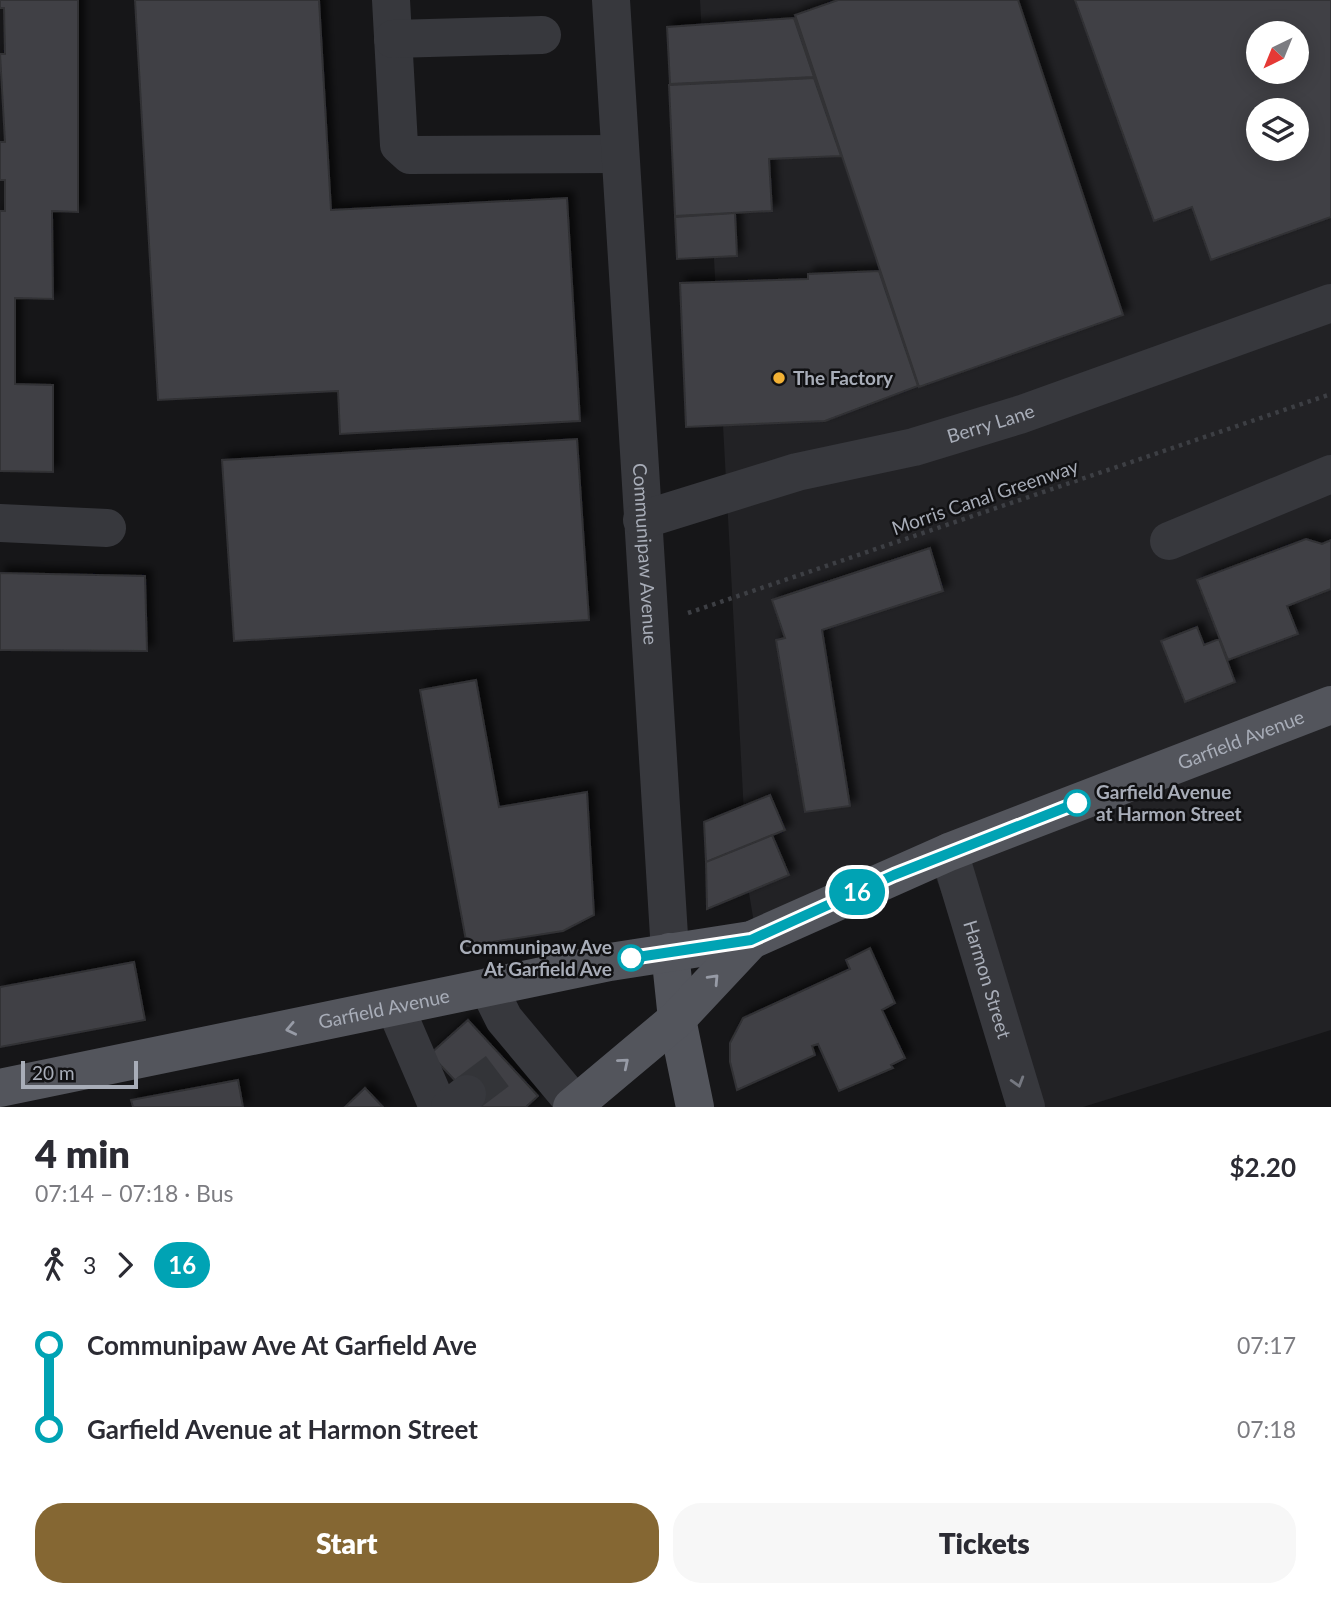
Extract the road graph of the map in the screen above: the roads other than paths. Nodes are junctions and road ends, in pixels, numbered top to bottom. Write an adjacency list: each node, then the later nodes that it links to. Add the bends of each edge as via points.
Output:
1 (391, 0): 4 (street)
2 (611, 0): 5 (street, Communipaw Avenue)
3 (542, 35): 4 (street)
4 (393, 39): 5 (street, via 399,145 410,155)
5 (620, 154): 8 (street, Communipaw Avenue)
6 (1331, 303): 8 (street, Berry Lane, via 1019,415 914,447 797,472)
7 (1331, 474): 11 (street)
8 (642, 520): 15 (street, Communipaw Avenue)
9 (0, 523): 10 (street)
10 (107, 528)
11 (1169, 541)
12 (1331, 705): 13 (main road, Garfield Avenue)
13 (949, 852): 14 (main road, Garfield Avenue); 25 (street, Harmon Street, one-way to 25)
14 (751, 940): 15 (main road, Garfield Avenue); 18 (main road, one-way to 14)
15 (670, 952): 16 (main road, Garfield Avenue); 18 (main road, Communipaw Avenue)
16 (488, 987): 17 (main road, Garfield Avenue); 22 (street, via 518,1056)
17 (395, 1007): 19 (main road, Garfield Avenue, one-way to 19); 21 (street)
18 (677, 1019): 22 (main road, one-way to 18); 24 (main road, Communipaw Avenue)
19 (103, 1068): 20 (main road, Garfield Avenue); 23 (main road, Garfield Avenue)
20 (0, 1088)
21 (452, 1103)
22 (574, 1106)
23 (23, 1107)
24 (695, 1107)
25 (1026, 1107)

